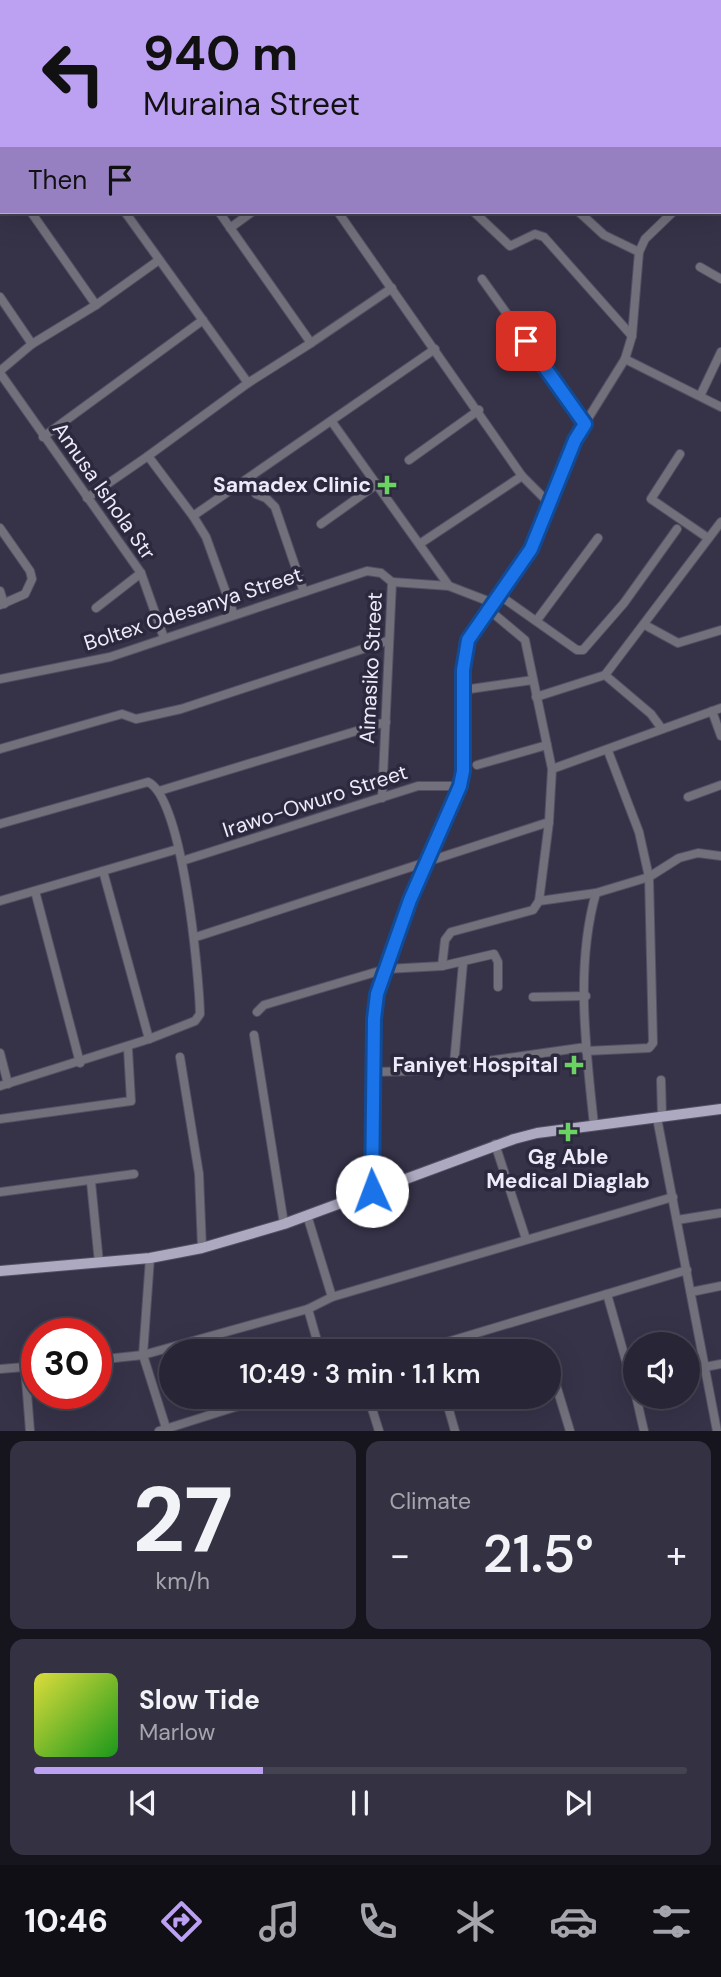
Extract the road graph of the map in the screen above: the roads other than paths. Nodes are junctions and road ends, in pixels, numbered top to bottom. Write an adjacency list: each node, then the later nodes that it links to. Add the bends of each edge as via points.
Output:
1 (32, 214): 17 (street)
2 (126, 214): 11 (street)
3 (220, 214): 9 (street)
4 (249, 214): 9 (street)
5 (339, 214): 15 (street)
6 (476, 214): 19 (street, via 510,246 535,234 544,237)
7 (581, 214): 10 (street, via 604,235)
8 (670, 214): 10 (street, via 645,239)
9 (230, 228): 20 (street)
10 (639, 252): 19 (street)
11 (159, 260): 17 (street); 18 (street)
12 (700, 267): 14 (street)
13 (482, 279): 31 (street)
14 (721, 279)
15 (392, 288): 20 (street); 22 (street)
16 (0, 297): 21 (street)
17 (96, 305): 21 (street)
18 (203, 320): 26 (street); 32 (street)
19 (632, 336): 24 (street)
20 (312, 343): 26 (street)
21 (32, 344): 25 (street)
22 (435, 349): 29 (street); 30 (street)
23 (721, 352): 27 (street)
24 (625, 359): 27 (street); 31 (street)
25 (0, 372): 32 (street, Amusa Ishola Str)
26 (248, 383): 34 (street)
27 (700, 396): 28 (street)
28 (721, 407)
29 (479, 410): 35 (street); 36 (street)
30 (332, 422): 37 (street); 41 (street)
31 (585, 424): 40 (street)
32 (43, 437): 39 (street, Amusa Ishola Str)
33 (680, 454): 47 (street, via 651,499)
34 (148, 456): 39 (street); 41 (street)
35 (410, 460)
36 (522, 476): 40 (street); 48 (street)
37 (377, 484): 43 (street); 48 (street)
38 (256, 494): 53 (street, via 275,507)
39 (87, 498): 49 (street, Amusa Ishola Str)
40 (549, 503): 54 (street, via 531,549)
41 (193, 516): 58 (street, via 206,537)
42 (721, 522): 47 (street)
43 (321, 524)
44 (0, 528): 55 (street, via 32,579 25,593)
45 (677, 529): 59 (street, via 624,603 583,650)
46 (598, 538): 59 (street)
47 (708, 538): 60 (street)
48 (421, 543): 51 (street)
49 (141, 573): 57 (street); 62 (street, Amusa Ishola Str)
50 (392, 582): 51 (street, Boltex Odesanya Street); 53 (street, Boltex Odesanya Street, via 367,571); 63 (street, Aimasiko Street)
51 (449, 586): 56 (street, Boltex Odesanya Street)
52 (0, 591): 55 (street)
53 (304, 592): 58 (street, Boltex Odesanya Street)
54 (499, 595): 56 (street); 59 (street)
55 (2, 604)
56 (491, 606): 66 (street, Boltex Odesanya Street, via 524,637); 67 (street, via 468,640)
57 (96, 608)
58 (234, 615): 62 (street, Boltex Odesanya Street)
59 (537, 620)
60 (645, 625): 61 (street, via 678,643); 64 (street)
61 (721, 630)
62 (164, 638): 65 (street, Boltex Odesanya Street, via 110,657)
63 (387, 641): 71 (street, Aimasiko Street); 75 (street, via 181,709 136,719 122,714)
64 (605, 675): 68 (street); 72 (street)
65 (0, 679)
66 (533, 680): 67 (street); 68 (street, Boltex Odesanya Street)
67 (463, 690): 80 (street)
68 (536, 698): 74 (street, Boltex Odesanya Street)
69 (721, 708): 70 (street)
70 (712, 711): 72 (street); 73 (street)
71 (386, 722): 81 (street); 83 (street, Aimasiko Street)
72 (662, 729): 76 (street)
73 (721, 736)
74 (547, 745): 77 (street); 78 (street, Boltex Odesanya Street)
75 (0, 749)
76 (608, 751): 78 (street); 91 (street, via 639,832)
77 (477, 765)
78 (552, 769): 84 (street, Boltex Odesanya Street)
79 (721, 785): 82 (street)
80 (460, 786): 83 (street, Irawo-Owuro Street, via 418,786); 89 (street)
81 (159, 791): 85 (street, via 148,782); 86 (street)
82 (688, 797)
83 (382, 798): 88 (street, Irawo-Owuro Street)
84 (550, 822): 89 (street); 95 (street, Boltex Odesanya Street)
85 (0, 824)
86 (178, 849): 88 (street); 90 (street)
87 (721, 856): 91 (street, via 698,853)
88 (182, 862): 96 (street)
89 (424, 863): 96 (street); 99 (street)
90 (103, 871): 92 (street); 105 (street)
91 (649, 877): 93 (street); 107 (street, via 652,1045)
92 (35, 891): 94 (street); 110 (street)
93 (596, 893): 95 (street); 101 (street, via 586,926)
94 (0, 901)
95 (539, 901): 98 (street, via 533,910 451,932 445,940)
96 (196, 937): 105 (street, via 200,1014 195,1021)
97 (463, 963): 98 (street); 100 (street, via 489,954 497,956); 111 (street)
98 (442, 966): 99 (street)
99 (386, 969): 103 (street, via 264,1005); 112 (street, via 374,1019)
100 (498, 987)
101 (586, 996): 102 (street); 107 (street)
102 (533, 997)
103 (257, 1012)
104 (254, 1035): 128 (street)
105 (149, 1039): 106 (street)
106 (128, 1048): 110 (street); 117 (street, via 131,1101)
107 (586, 1049): 111 (street); 118 (street)
108 (0, 1053): 114 (street)
109 (180, 1057): 130 (street, via 199,1174)
110 (80, 1063): 114 (street)
111 (454, 1064): 112 (street)
112 (373, 1072): 122 (street)
113 (661, 1080): 116 (street)
114 (3, 1087)
115 (721, 1109): 116 (main road)
116 (659, 1117): 118 (main road); 124 (street)
117 (0, 1119)
118 (594, 1125): 119 (main road)
119 (495, 1144): 122 (main road); 129 (street)
120 (134, 1174): 121 (street)
121 (90, 1182): 123 (street); 132 (street)
122 (372, 1191): 126 (main road)
123 (0, 1192)
124 (673, 1198): 127 (street); 129 (street)
125 (721, 1213): 127 (street)
126 (307, 1214): 128 (main road); 138 (street)
127 (677, 1220): 133 (street)
128 (284, 1224): 130 (main road)
129 (526, 1239): 138 (street)
130 (202, 1248): 131 (main road)
131 (150, 1258): 132 (main road); 143 (street)
132 (99, 1263): 134 (main road)
133 (687, 1270): 136 (street); 137 (street)
134 (0, 1271)
135 (721, 1286): 136 (street)
136 (691, 1292): 147 (street)
137 (607, 1294): 141 (street); 142 (street)
138 (332, 1297): 139 (street)
139 (308, 1309): 140 (street); 143 (street)
140 (317, 1339)
141 (463, 1339)
142 (623, 1350)
143 (144, 1355): 144 (street); 155 (street)
144 (112, 1358)
145 (721, 1364): 147 (street)
146 (21, 1367): 148 (street)
147 (705, 1367): 161 (street)
148 (0, 1369)
149 (28, 1409): 156 (street)
150 (229, 1409): 155 (street)
151 (372, 1409): 157 (street)
152 (449, 1409): 158 (street)
153 (561, 1409): 159 (street)
154 (639, 1409): 160 (street)
155 (164, 1430)
156 (30, 1431)
157 (379, 1431)
158 (455, 1431)
159 (570, 1431)
160 (644, 1431)
161 (717, 1431)

